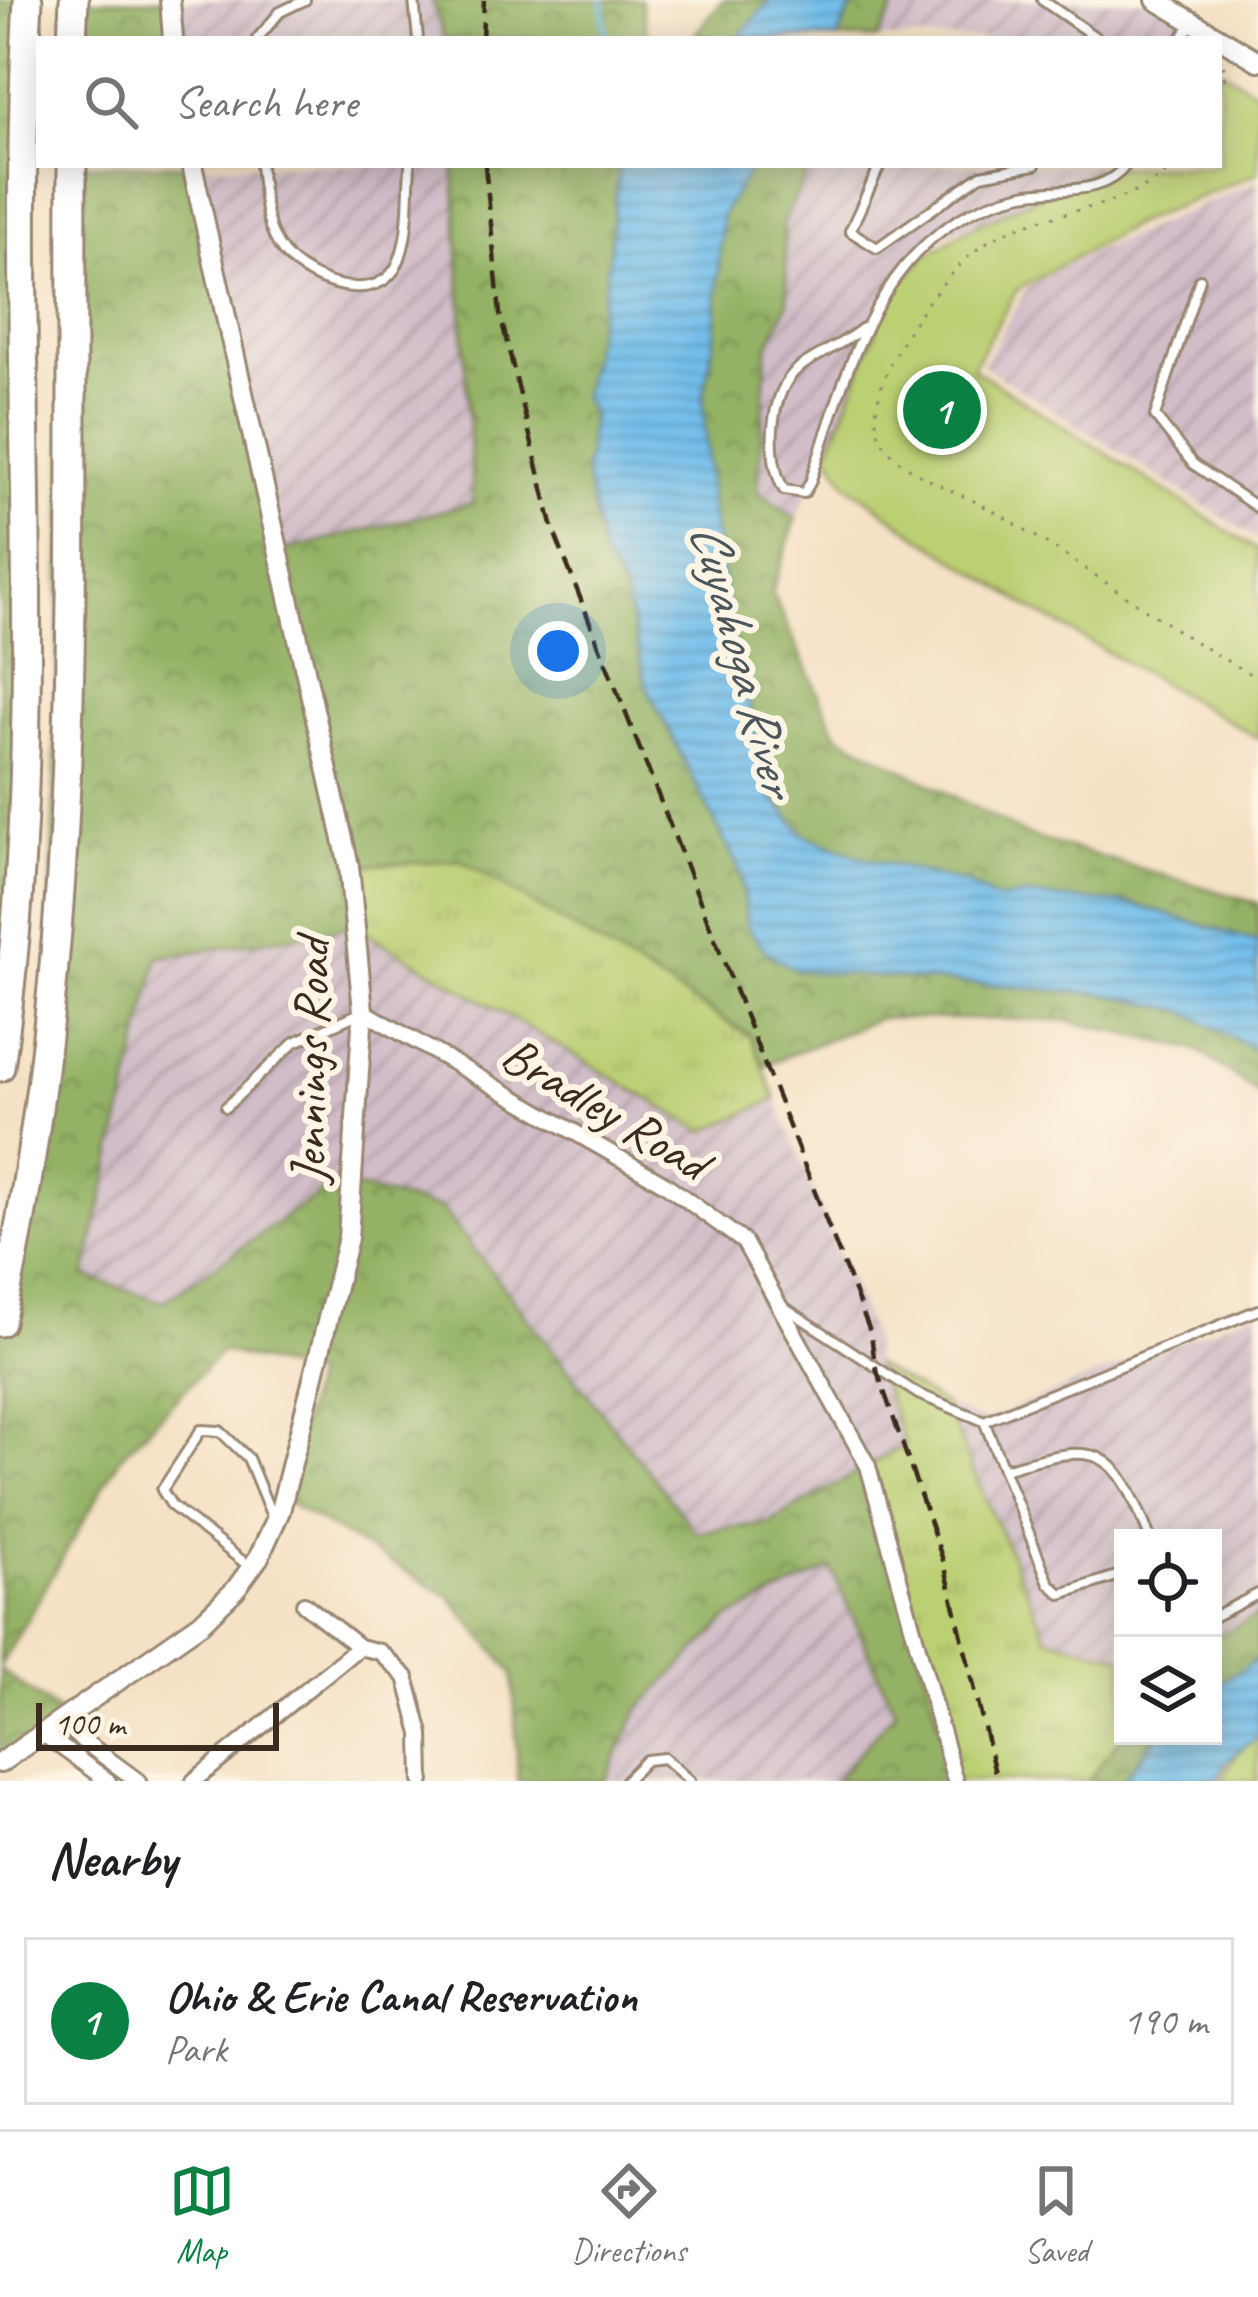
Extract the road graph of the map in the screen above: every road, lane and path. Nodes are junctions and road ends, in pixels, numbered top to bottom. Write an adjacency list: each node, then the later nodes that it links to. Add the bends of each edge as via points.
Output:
1 (28, 0): 29 (highway, via 26,713)
2 (74, 0): 9 (highway)
3 (170, 0): 10 (street)
4 (305, 0): 11 (lane, via 280,12)
5 (413, 0): 12 (lane)
6 (1042, 0): 13 (lane)
7 (1156, 0): 8 (street)
8 (1187, 31)
9 (72, 36)
10 (173, 36)
11 (260, 36)
12 (418, 36)
13 (1094, 36)
14 (1222, 42): 15 (street)
15 (1258, 61)
16 (71, 168): 33 (highway, via 66,869 46,1069)
17 (193, 168): 28 (street, Jennings Road, via 349,866)
18 (260, 168): 19 (lane, via 268,223 283,252 305,272 351,290 384,280 400,260)
19 (410, 168)
20 (879, 168): 21 (lane, via 850,231 877,248 981,175)
21 (1019, 168)
22 (1124, 168): 25 (lane, via 1087,188 1010,198 956,222 906,261)
23 (1169, 168): 27 (path, via 1096,208 1006,230 967,256 882,377 876,419 880,438 913,470 986,507)
24 (1200, 279): 26 (lane, via 1155,416 1193,464)
25 (863, 328): 25 (lane, via 798,368 783,391 772,442 784,490 804,493 810,483)
26 (1258, 508)
27 (1258, 678)
28 (363, 1011): 30 (lane, via 295,1042); 31 (street, Bradley Road, via 665,1184 744,1242); 36 (street, Jennings Road, via 348,1238)
29 (0, 1067)
30 (226, 1107)
31 (778, 1303): 34 (lane, Bradley Road, via 918,1394); 53 (street, Bradley Road, via 868,1466)
32 (1258, 1310): 34 (lane)
33 (0, 1322)
34 (984, 1421): 35 (lane)
35 (1004, 1469): 37 (lane, via 1063,1452 1090,1455 1126,1476); 39 (lane, via 1048,1583 1074,1594)
36 (275, 1522): 38 (street, Jennings Road); 38 (lane, via 248,1458 220,1431 201,1430 162,1490)
37 (1147, 1529)
38 (251, 1568): 44 (street, Jennings Road, via 200,1623)
39 (1114, 1578)
40 (1258, 1594): 42 (lane)
41 (304, 1604): 43 (street)
42 (1222, 1612)
43 (358, 1647): 49 (street); 50 (street, via 380,1652 406,1677 421,1734)
44 (66, 1717): 45 (street, Jennings Road); 48 (street, via 78,1737)
45 (42, 1733): 46 (street, Jennings Road); 47 (street)
46 (0, 1763)
47 (108, 1781)
48 (138, 1781)
49 (194, 1781)
50 (422, 1781)
51 (625, 1781): 52 (lane, via 646,1760 664,1758)
52 (690, 1781)
53 (955, 1781)

